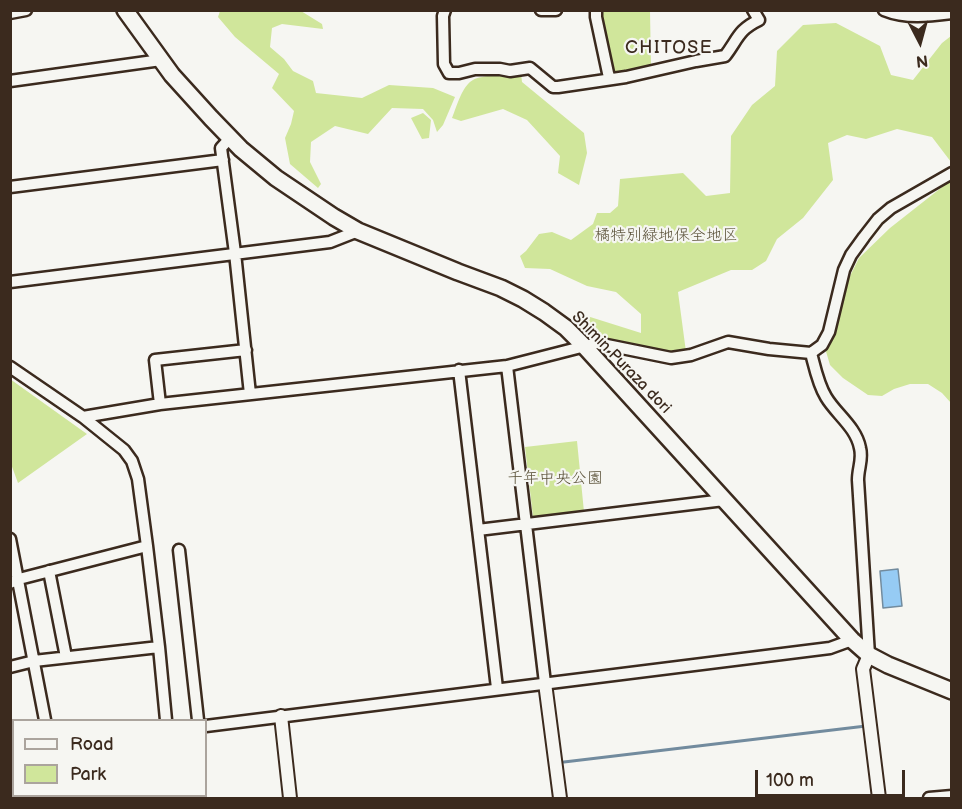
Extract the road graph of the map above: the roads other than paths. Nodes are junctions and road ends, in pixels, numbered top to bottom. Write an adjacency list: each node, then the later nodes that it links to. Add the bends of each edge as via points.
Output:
1 (26, 10): 9 (street)
2 (126, 10): 11 (main road, Shimin Puraza dori)
3 (445, 10): 12 (street, via 444,64 449,73 531,68 553,87)
4 (541, 10): 5 (street)
5 (556, 10)
6 (597, 10): 12 (street)
7 (753, 10): 12 (street, via 759,20 739,33 725,56)
8 (884, 10): 10 (street, via 905,16)
9 (10, 13)
10 (951, 13)
11 (161, 60): 13 (street); 14 (main road, Shimin Puraza dori)
12 (610, 79)
13 (10, 81)
14 (230, 138): 15 (street, via 221,148); 18 (main road, Shimin Puraza dori, via 276,178)
15 (223, 160): 17 (street); 19 (street)
16 (951, 173): 23 (street, via 878,219 851,255 829,332 822,345)
17 (10, 187)
18 (358, 231): 19 (street, via 330,242); 21 (main road, Shimin Puraza dori, via 501,288 544,312)
19 (235, 253): 20 (street); 22 (street)
20 (10, 282)
21 (585, 346): 23 (street, via 597,344 671,358 728,342); 24 (street); 30 (main road, Shimin Puraza dori)
22 (246, 350): 27 (street); 28 (street, via 155,360)
23 (811, 353): 40 (street, via 826,398 860,445 858,480)
24 (507, 366): 26 (street); 31 (street)
25 (10, 368): 29 (street)
26 (459, 370): 27 (street); 32 (street)
27 (250, 394): 28 (street)
28 (160, 405): 29 (street)
29 (83, 417): 34 (street, via 132,461)
30 (724, 500): 31 (street); 38 (main road, Shimin Puraza dori)
31 (526, 524): 32 (street); 44 (street)
32 (478, 530): 45 (street)
33 (10, 539): 37 (street)
34 (147, 546): 36 (street); 39 (street)
35 (179, 550): 50 (street)
36 (49, 571): 37 (street); 41 (street)
37 (15, 581): 42 (street)
38 (852, 640): 40 (main road, Shimin Puraza dori); 44 (street, via 830,648)
39 (159, 647): 41 (street); 49 (street)
40 (869, 655): 46 (main road, Shimin Puraza dori); 55 (street, via 863,669)
41 (66, 657): 42 (street)
42 (34, 661): 43 (street); 48 (street)
43 (10, 667)
44 (545, 683): 45 (street); 54 (street)
45 (497, 688): 47 (street)
46 (951, 692)
47 (281, 716): 51 (street); 53 (street)
48 (45, 719)
49 (166, 719)
50 (198, 719)
51 (207, 726)
52 (951, 796): 56 (street)
53 (290, 798)
54 (560, 798)
55 (879, 798)
56 (929, 798)

